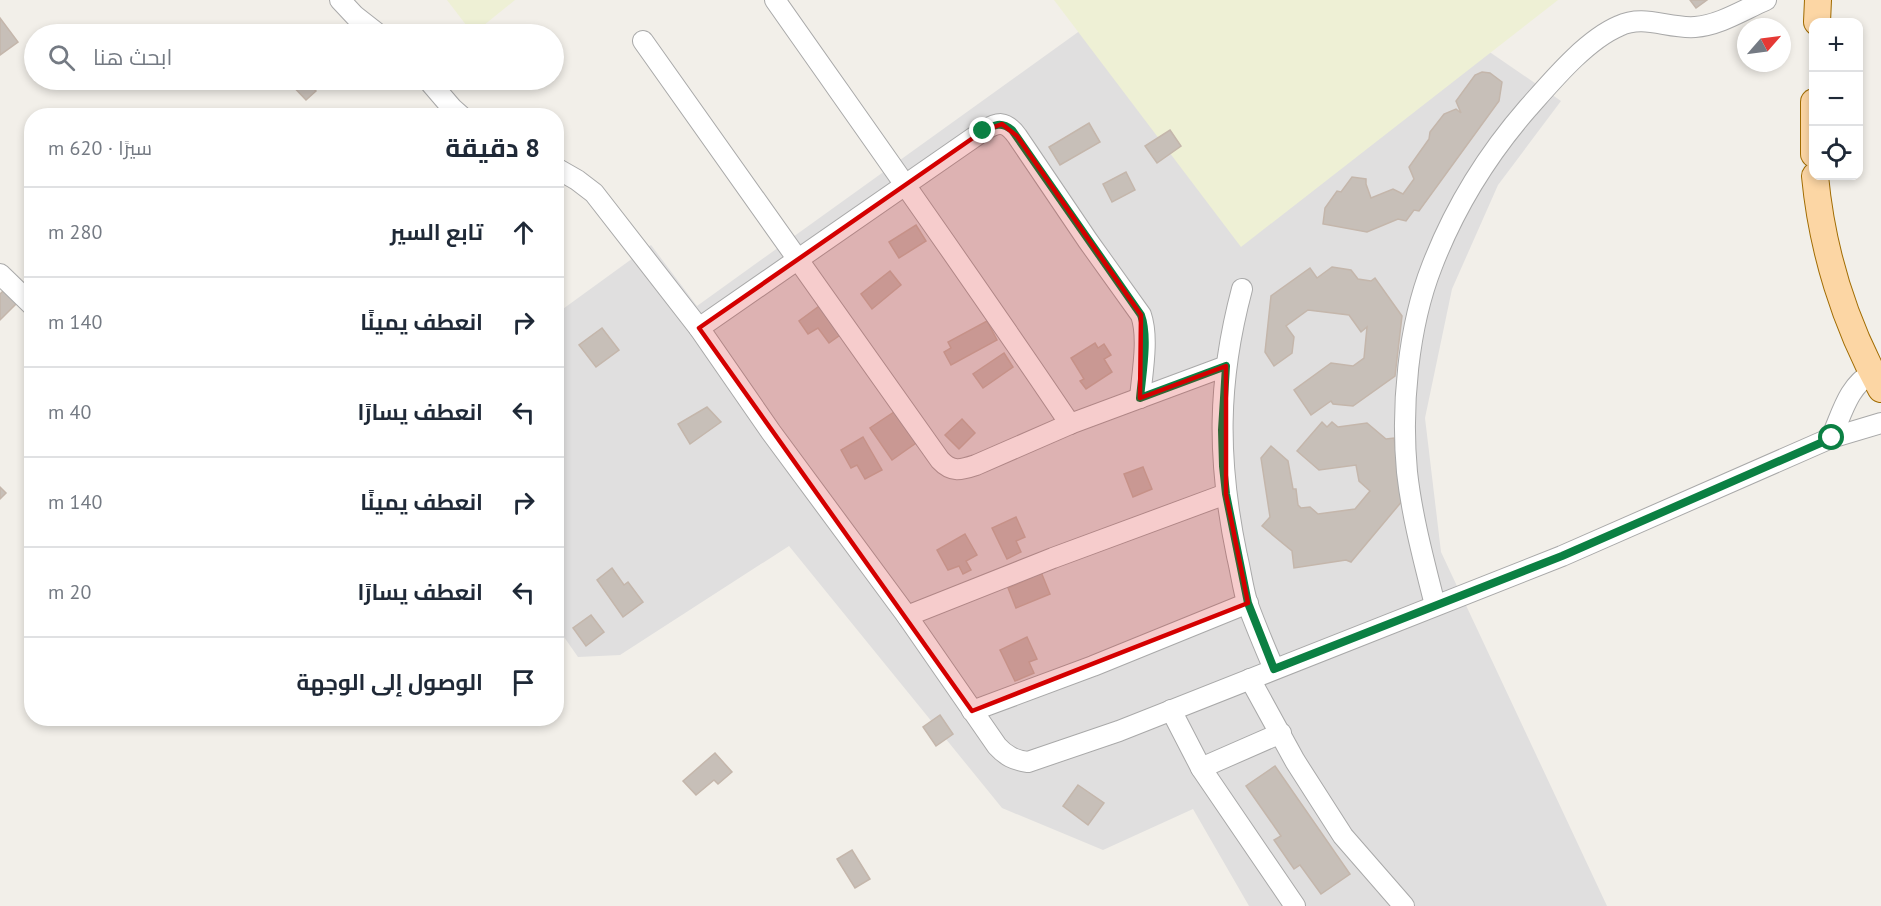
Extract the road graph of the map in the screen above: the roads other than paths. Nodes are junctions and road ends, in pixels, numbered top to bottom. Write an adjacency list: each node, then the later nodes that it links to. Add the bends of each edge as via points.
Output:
1 (340, 0): 8 (street)
2 (775, 0): 15 (street)
3 (1766, 0): 29 (street, via 1705,26 1635,21 1605,34 1569,64 1517,121 1494,151 1448,230 1431,267 1419,309 1409,358 1405,408 1407,471 1416,529)
4 (1818, 0): 6 (main road)
5 (1833, 0): 7 (main road)
6 (1817, 18)
7 (1832, 18)
8 (365, 24)
9 (643, 41): 16 (street)
10 (437, 90): 11 (street)
11 (452, 108)
12 (564, 173): 20 (street, via 594,193)
13 (1816, 180): 22 (main road, via 1832,270 1844,305)
14 (1832, 180): 22 (main road, via 1848,266)
15 (904, 185): 16 (street); 23 (street, via 990,127 1002,124 1012,130 1141,315 1144,342); 25 (street)
16 (797, 259): 20 (street); 25 (street, via 950,468 962,470 976,465)
17 (0, 274): 19 (street)
18 (1242, 289): 21 (street)
19 (24, 297)
20 (699, 328): 30 (street)
21 (1226, 366): 23 (street); 27 (street, via 1222,430)
22 (1879, 371): 26 (street, via 1854,387)
23 (1140, 398): 25 (street)
24 (1881, 423): 26 (street)
25 (1070, 424)
26 (1832, 438): 29 (street, via 1562,556)
27 (1226, 494): 28 (street); 30 (street)
28 (1248, 603): 31 (street); 34 (street)
29 (1435, 605): 31 (street)
30 (907, 616): 34 (street)
31 (1274, 669): 32 (street)
32 (1250, 679): 33 (street); 35 (street)
33 (1171, 710): 34 (street, via 1028,762 1006,756); 36 (street)
34 (972, 711)
35 (1281, 733): 36 (street); 38 (street, via 1344,836)
36 (1201, 768): 37 (street)
37 (1295, 906)
38 (1404, 906)

